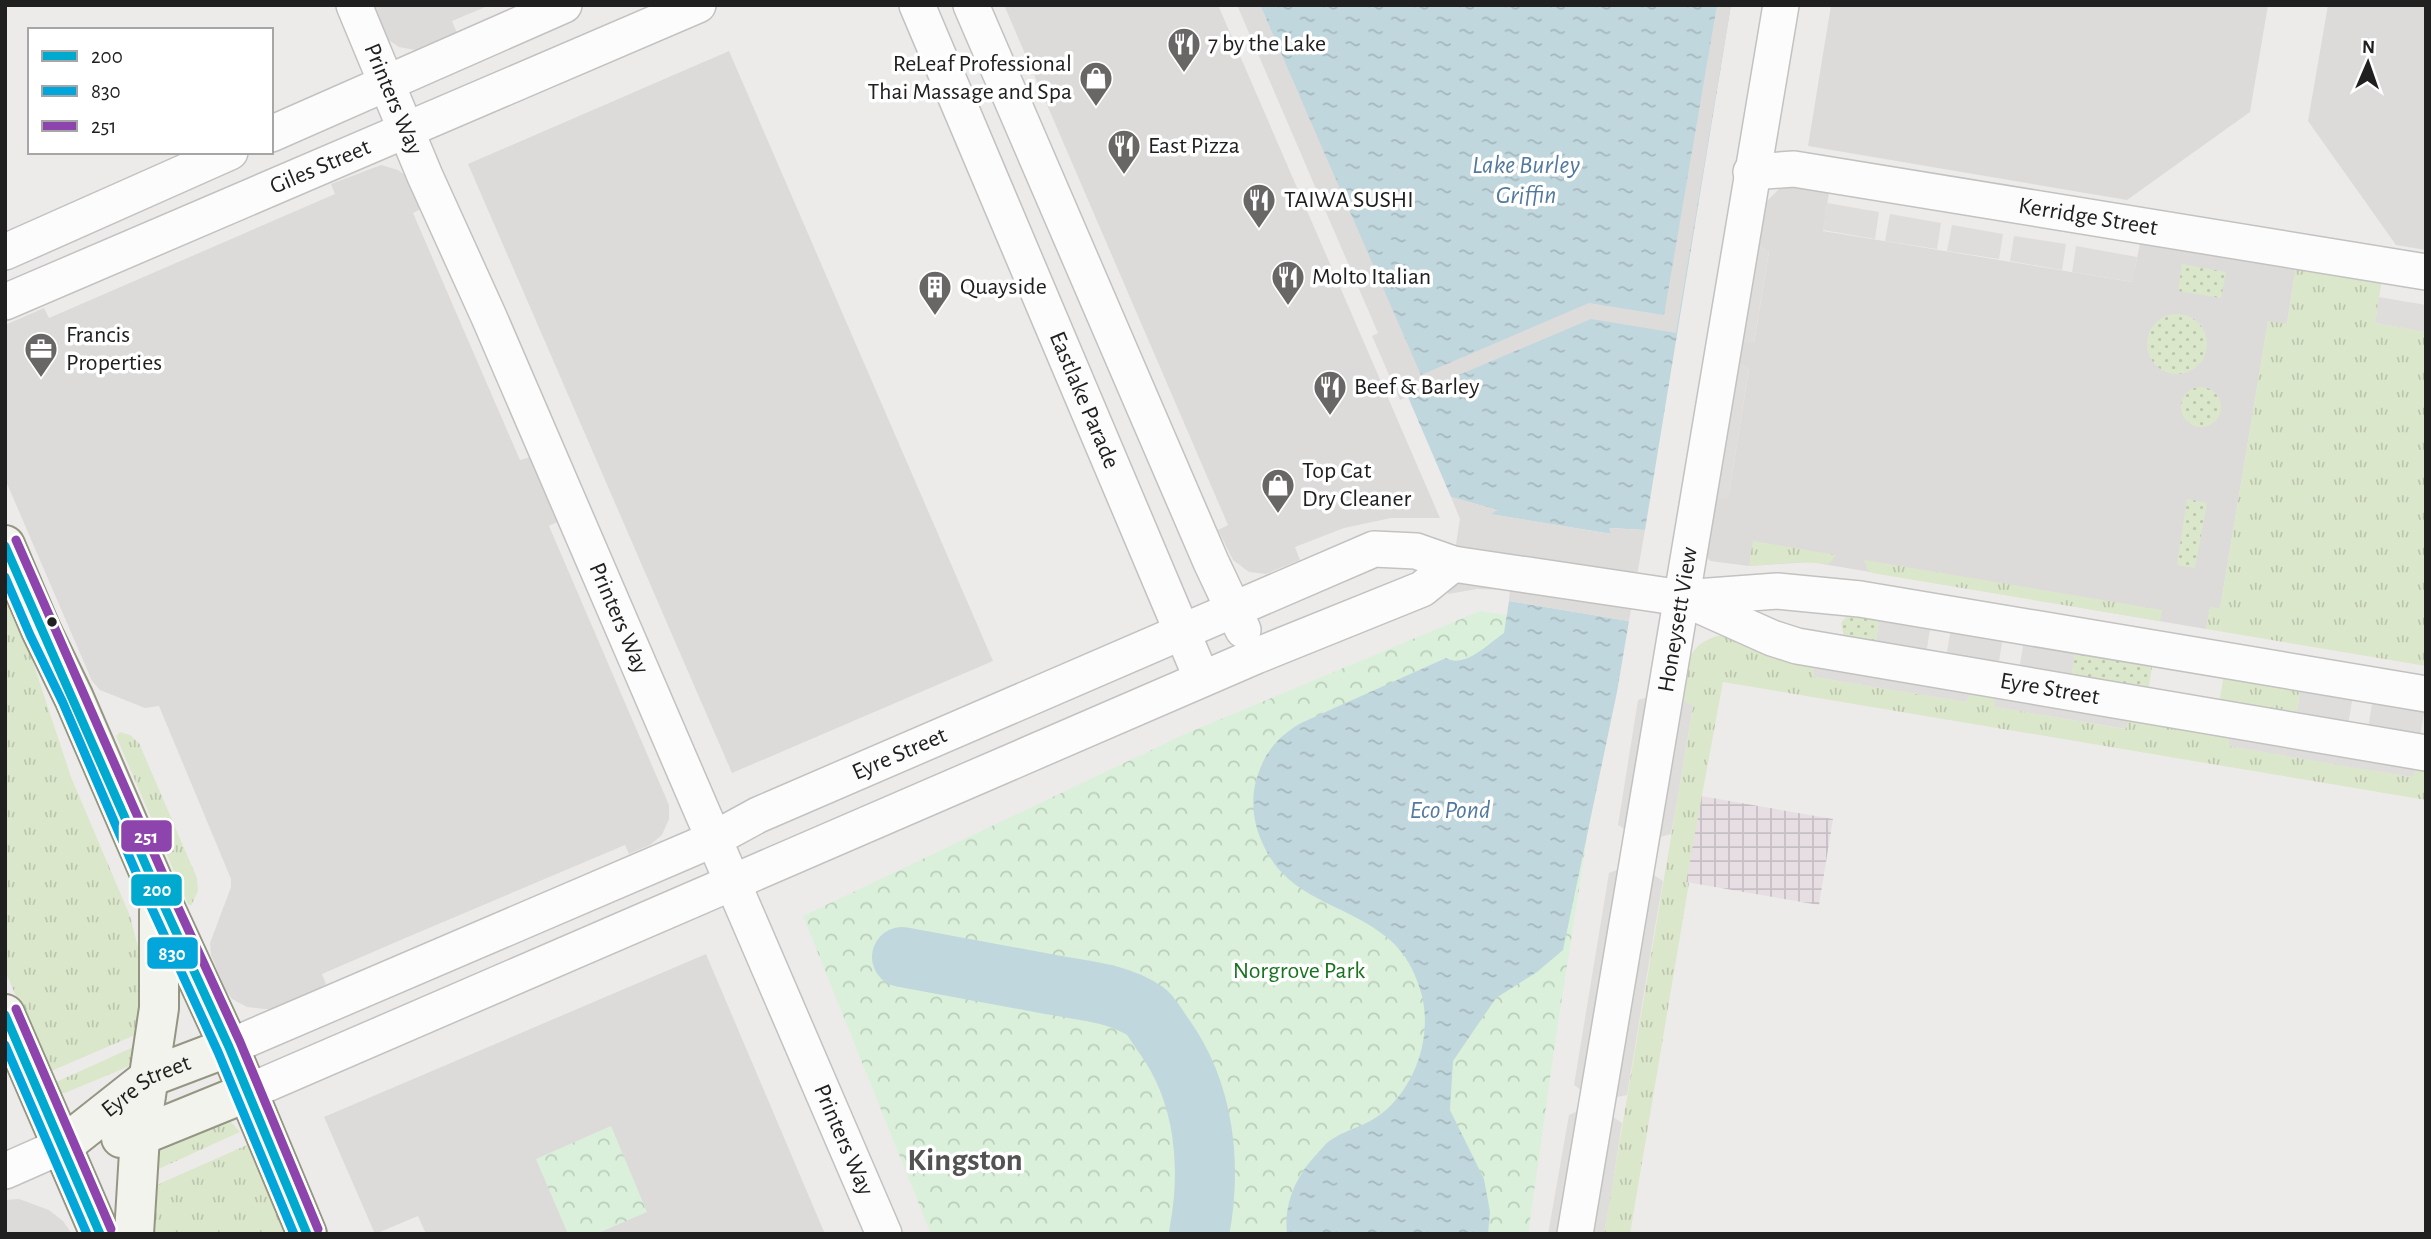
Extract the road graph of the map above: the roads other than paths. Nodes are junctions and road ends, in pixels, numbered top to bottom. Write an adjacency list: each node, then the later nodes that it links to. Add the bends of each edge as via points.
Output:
1 (354, 5): 7 (street, Printers Way)
2 (564, 5): 7 (street, Giles Street)
3 (698, 5): 8 (street, Giles Street)
4 (917, 5): 21 (street, Eastlake Parade)
5 (971, 5): 20 (street)
6 (1781, 5): 11 (street, Honeysett View)
7 (387, 82): 8 (street, Printers Way); 9 (street, Giles Street)
8 (407, 129): 15 (street, Giles Street); 26 (street, Printers Way)
9 (273, 133)
10 (225, 154): 12 (street)
11 (1752, 172): 14 (street, Kerridge Street, via 1794,169); 19 (street, Honeysett View)
12 (38, 236): 13 (street); 15 (street)
13 (5, 252)
14 (2426, 272)
15 (57, 280): 16 (street, Giles Street)
16 (5, 302)
17 (5, 545): 28 (main road)
18 (1453, 564): 19 (street, Eyre Street); 20 (street, Eyre Street, via 1416,551 1374,549); 22 (street, Eyre Street, via 1422,589)
19 (1682, 598): 24 (street, Eyre Street, via 1777,591 1860,600); 25 (street, Eyre Street, via 1797,646); 42 (street, Honeysett View)
20 (1233, 609): 21 (street, Eyre Street); 22 (street)
21 (1184, 630): 23 (street, Eastlake Parade); 26 (street, Eyre Street, via 758,815)
22 (1256, 656): 23 (street, Eyre Street)
23 (1202, 679): 27 (street, Eyre Street)
24 (2426, 694)
25 (2426, 752)
26 (714, 839): 27 (street, Printers Way); 29 (street, Eyre Street)
27 (732, 882): 31 (street, Eyre Street); 41 (street, Printers Way)
28 (159, 895): 32 (main road); 33 (main road, via 160,990)
29 (352, 993): 31 (street); 32 (street, Eyre Street)
30 (5, 1014): 36 (main road)
31 (373, 1038): 34 (street, Eyre Street)
32 (229, 1047): 33 (main road, Eyre Street); 34 (main road)
33 (150, 1077): 35 (main road); 36 (main road, Eyre Street)
34 (248, 1092): 35 (main road, Eyre Street); 40 (main road)
35 (140, 1136): 36 (main road, Eyre Street); 39 (main road)
36 (64, 1146): 37 (street, Eyre Street); 38 (main road)
37 (5, 1171)
38 (100, 1234)
39 (134, 1234)
40 (307, 1234)
41 (884, 1234)
42 (1575, 1234)

